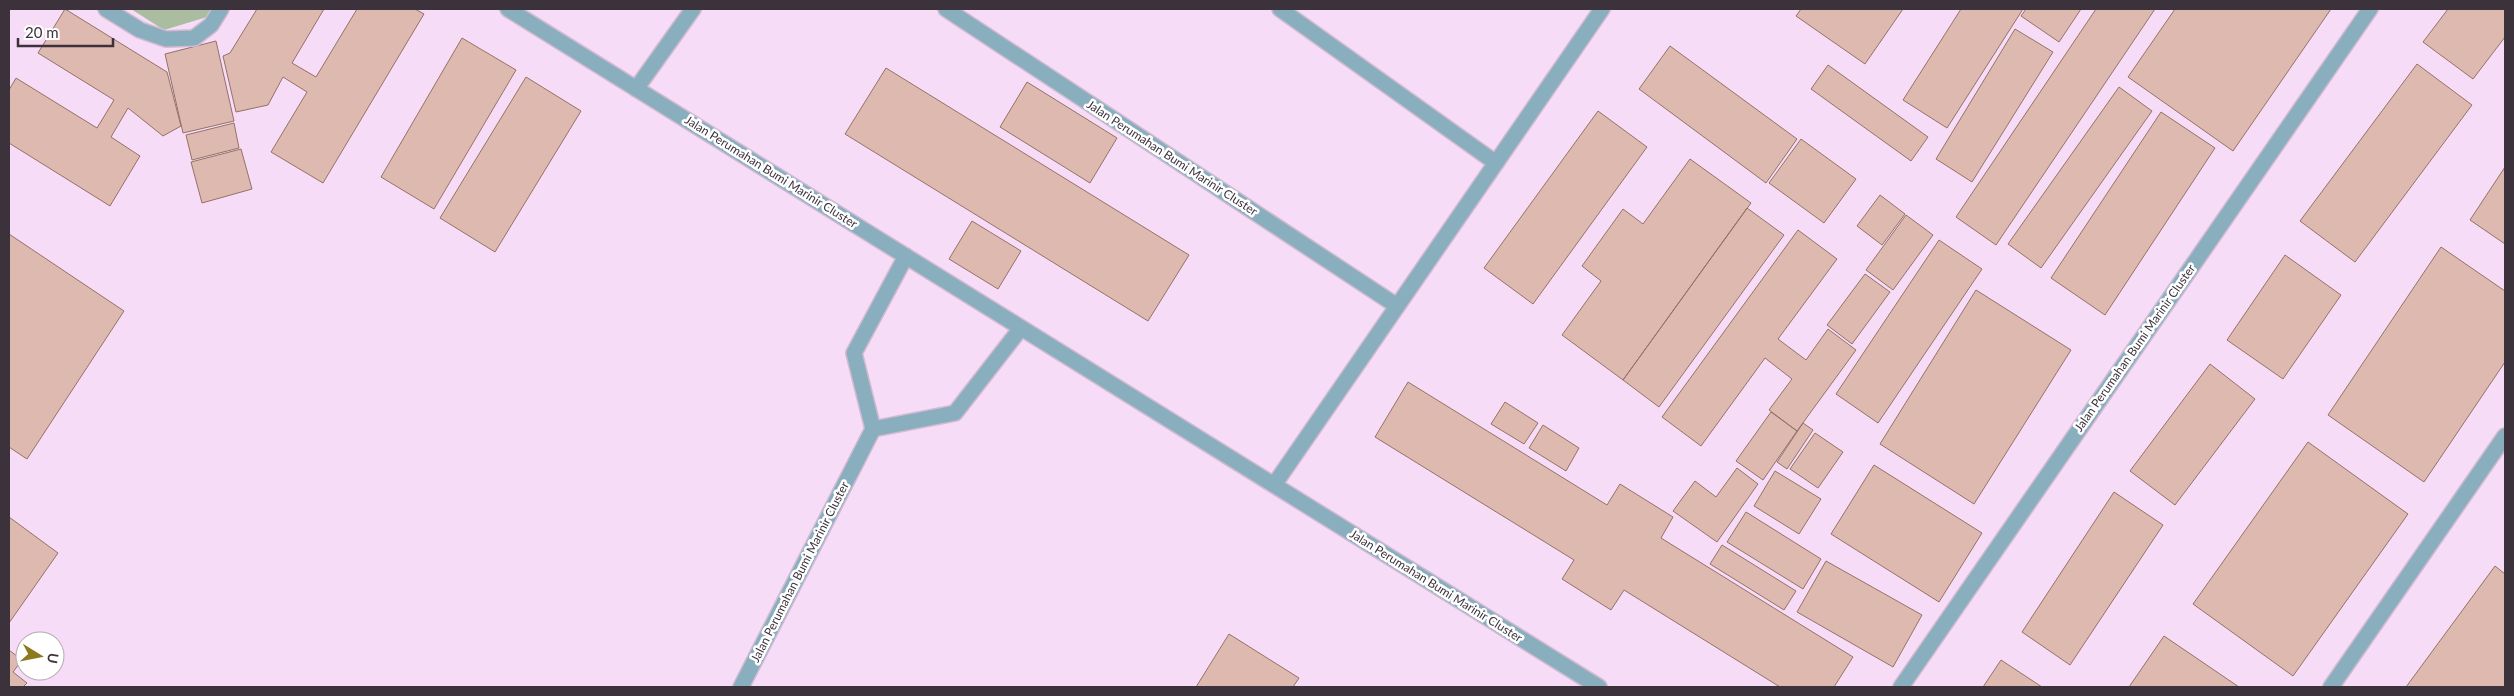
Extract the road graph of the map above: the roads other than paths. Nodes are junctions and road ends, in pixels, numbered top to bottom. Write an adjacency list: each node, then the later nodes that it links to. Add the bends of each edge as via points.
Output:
1 (106, 9): 2 (street, via 140,30 166,39 194,38 211,25)
2 (221, 9)
3 (508, 9): 9 (street, Jalan Perumahan Bumi Marinir Cluster)
4 (693, 9): 9 (street)
5 (946, 9): 12 (street, Jalan Perumahan Bumi Marinir Cluster)
6 (1280, 9): 10 (street)
7 (1602, 9): 10 (street)
8 (2370, 9): 19 (street, Jalan Perumahan Bumi Marinir Cluster)
9 (636, 89): 11 (street, Jalan Perumahan Bumi Marinir Cluster)
10 (1496, 163): 12 (street)
11 (906, 256): 13 (street, Jalan Perumahan Bumi Marinir Cluster); 14 (street, via 854,353)
12 (1397, 306): 16 (street)
13 (1021, 328): 14 (street, via 955,413); 16 (street, Jalan Perumahan Bumi Marinir Cluster)
14 (873, 430): 17 (street, Jalan Perumahan Bumi Marinir Cluster)
15 (2505, 436): 20 (street)
16 (1274, 485): 18 (street, Jalan Perumahan Bumi Marinir Cluster)
17 (741, 687)
18 (1599, 687)
19 (1901, 687)
20 (2331, 687)

